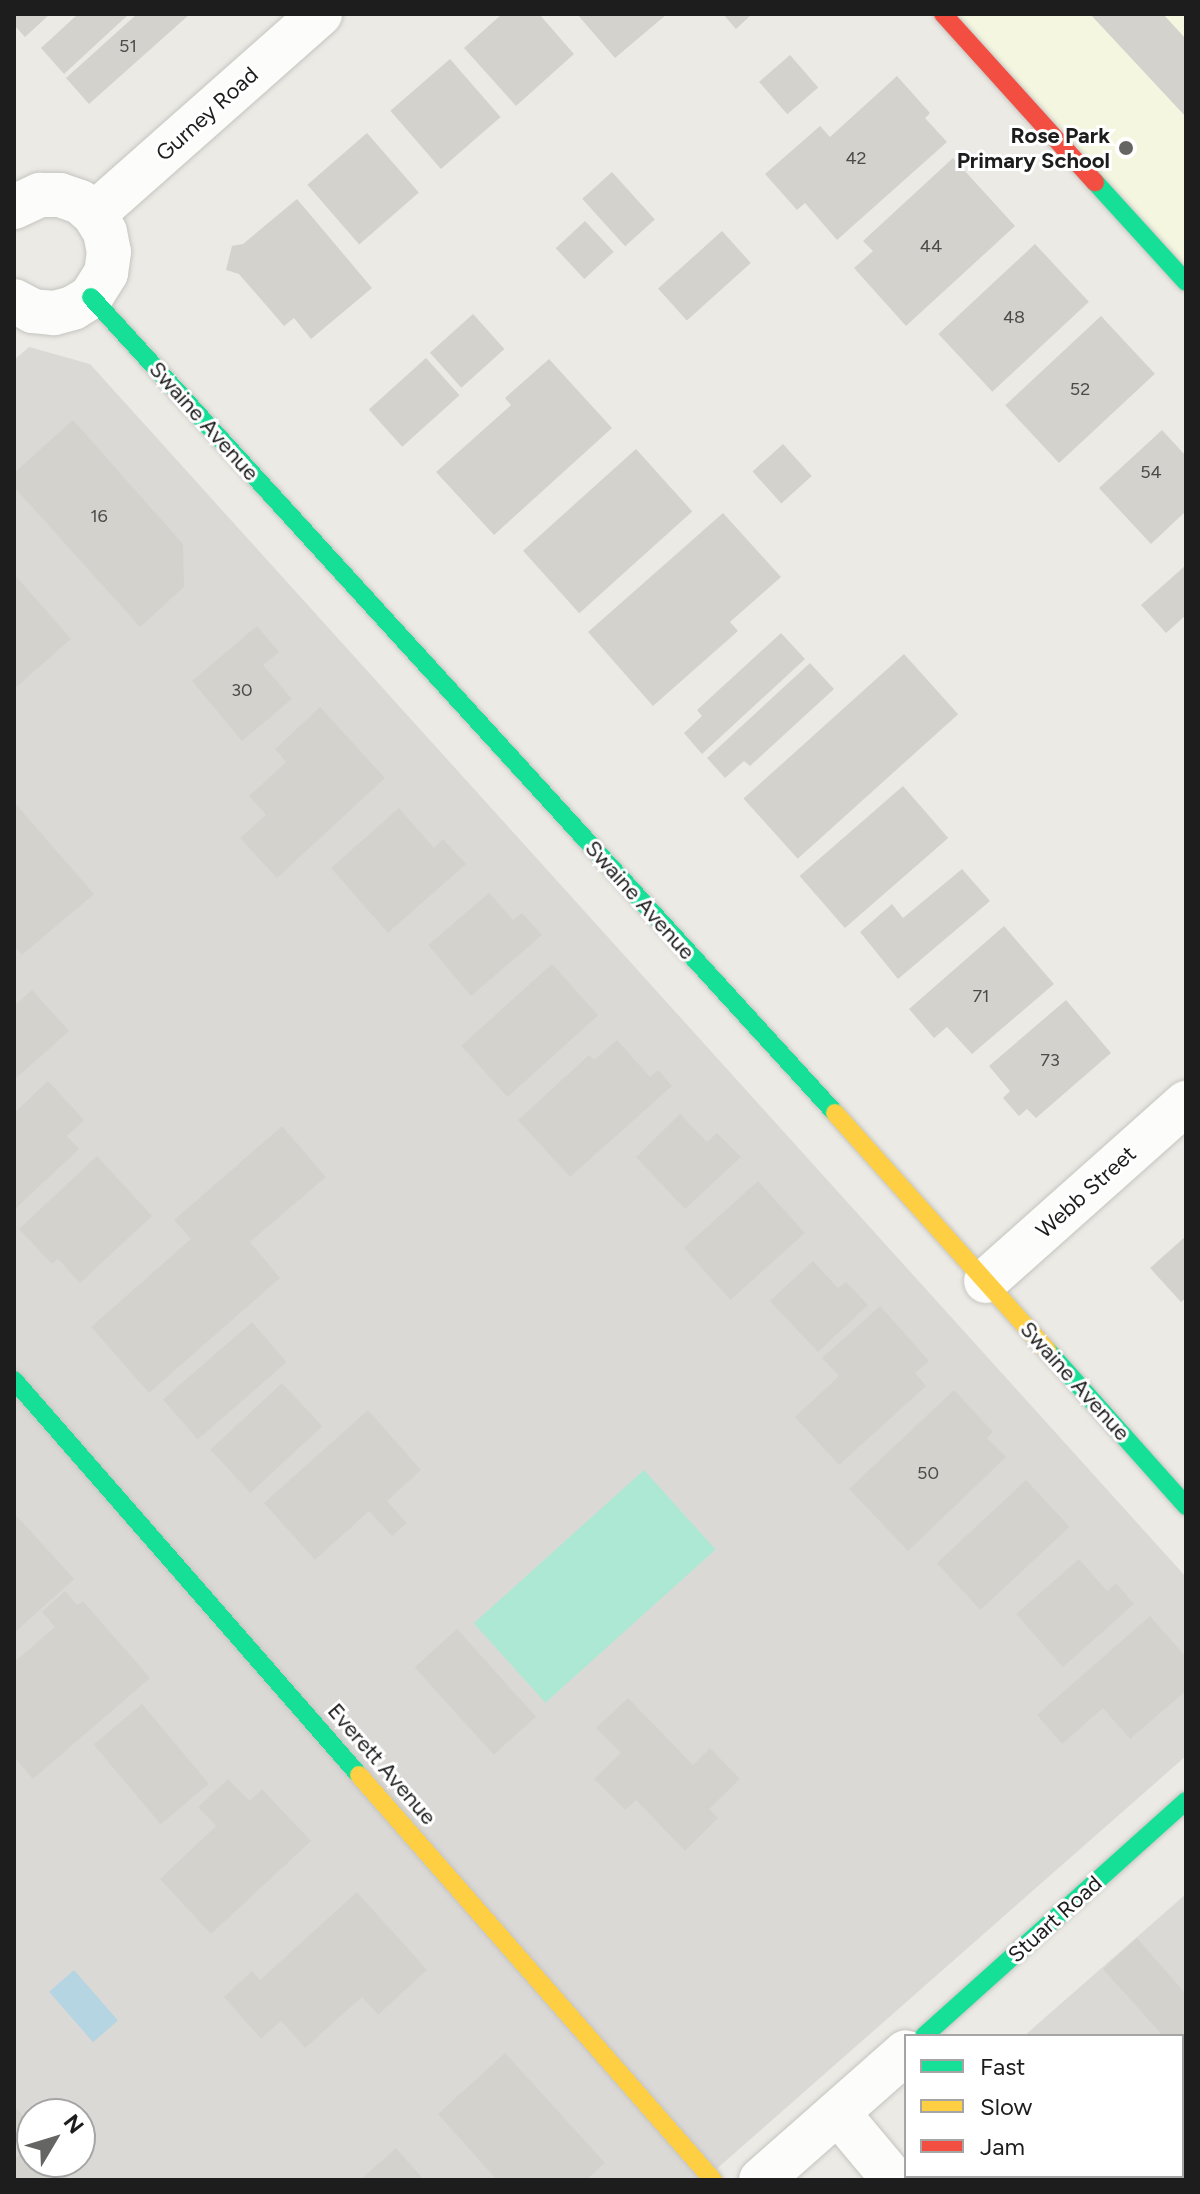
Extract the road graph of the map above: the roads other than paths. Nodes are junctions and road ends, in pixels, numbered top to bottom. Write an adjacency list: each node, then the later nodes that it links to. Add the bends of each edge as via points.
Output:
1 (320, 14): 4 (street, Gurney Road)
2 (943, 14): 5 (street)
3 (16, 201): 4 (street, via 60,195)
4 (94, 214): 6 (street, via 109,252 106,273)
5 (1186, 282)
6 (91, 297): 7 (street, via 54,313 33,311); 9 (street, Swaine Avenue)
7 (14, 301)
8 (1186, 1103): 9 (street, Webb Street)
9 (986, 1281): 11 (street, Swaine Avenue)
10 (14, 1380): 16 (street, Everett Avenue)
11 (1186, 1506)
12 (1186, 1801): 13 (street, Stuart Road)
13 (926, 2034)
14 (904, 2054): 15 (street)
15 (838, 2113): 17 (street); 18 (street)
16 (713, 2180)
17 (761, 2180)
18 (894, 2180)

